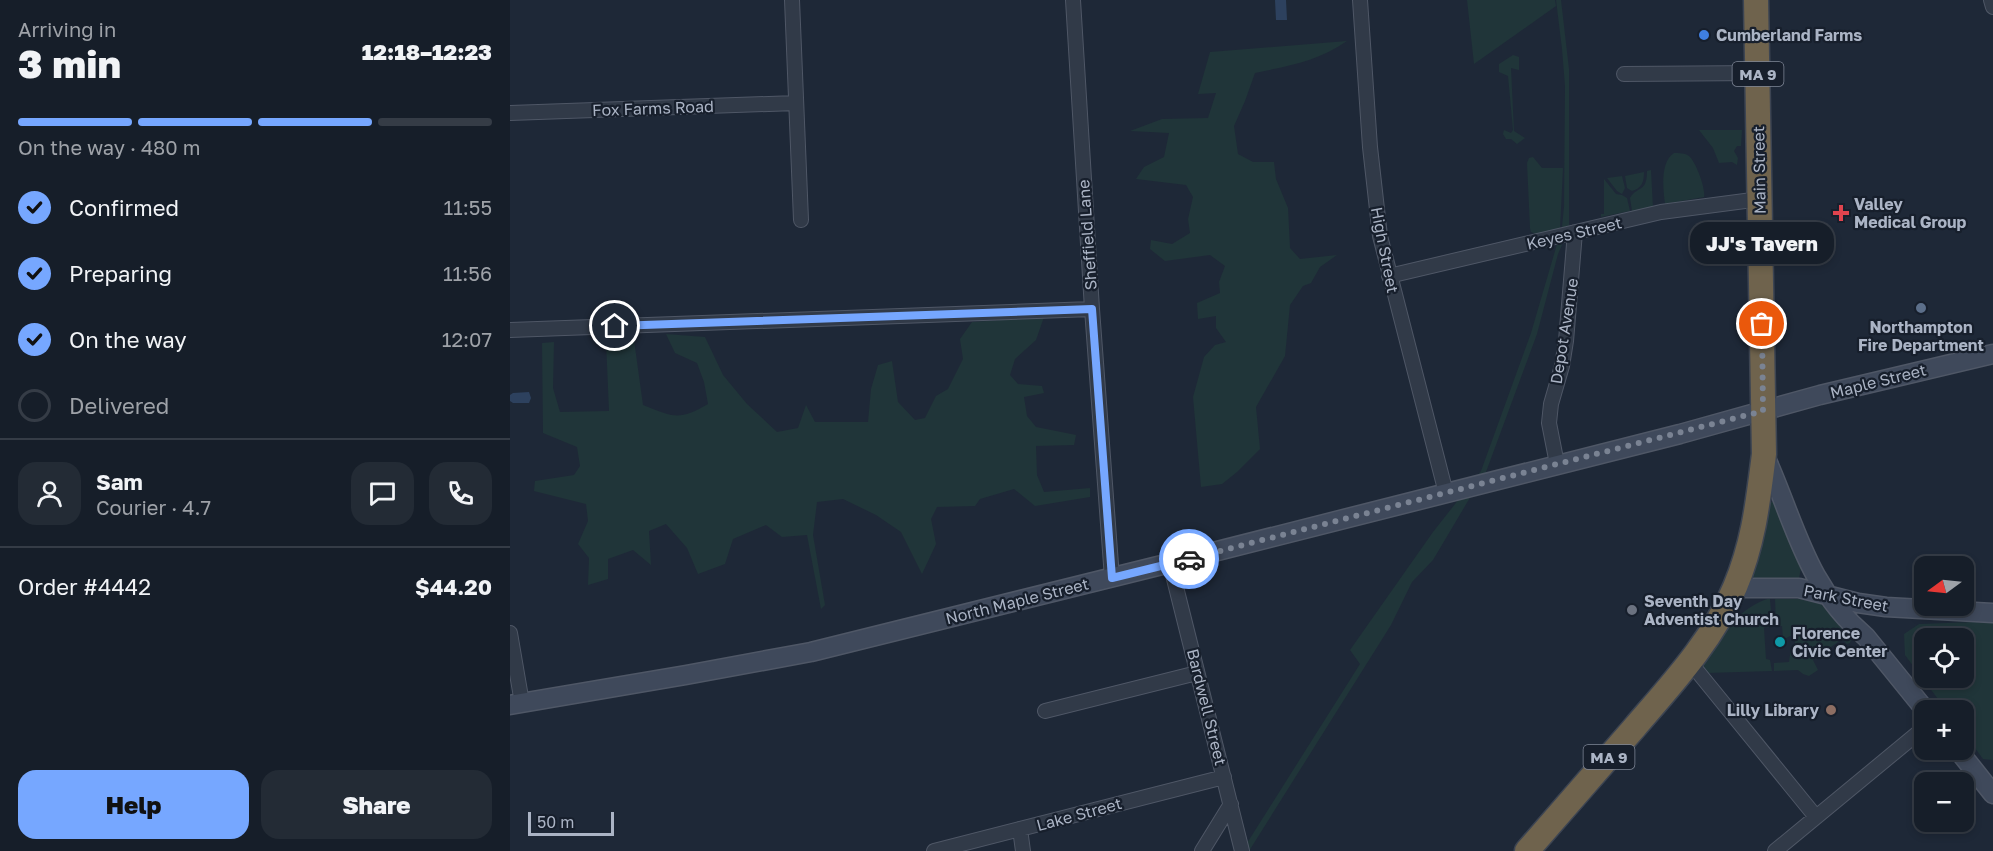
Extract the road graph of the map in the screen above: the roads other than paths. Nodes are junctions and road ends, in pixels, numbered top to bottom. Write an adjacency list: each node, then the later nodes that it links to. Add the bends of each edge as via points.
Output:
1 (792, 0): 9 (street)
2 (1073, 0): 15 (street, Sheffield Lane)
3 (1360, 0): 14 (street, High Street, via 1375,194)
4 (1756, 0): 7 (highway, Main Street / MA 9)
5 (1991, 0): 6 (street)
6 (1993, 7)
7 (1758, 73): 8 (street); 11 (highway, Main Street / MA 9)
8 (1624, 74)
9 (796, 104): 10 (street, Fox Farms Road); 12 (street)
10 (510, 113)
11 (1760, 199): 13 (street, Keyes Street, via 1677,209); 18 (highway, Main Street / MA 9)
12 (801, 220)
13 (1575, 232): 14 (street, Keyes Street); 20 (street, Depot Avenue, via 1566,341 1549,423)
14 (1389, 276): 21 (street, High Street)
15 (1092, 309): 16 (street); 23 (street, Sheffield Lane)
16 (510, 330)
17 (1993, 354): 18 (main road, Maple Street)
18 (1763, 411): 19 (highway, MA 9); 20 (main road, North Maple Street)
19 (1764, 454): 24 (highway, MA 9, via 1756,518); 25 (main road, via 1808,563)
20 (1557, 464): 21 (main road, North Maple Street)
21 (1446, 493): 22 (main road, North Maple Street)
22 (1170, 563): 23 (main road, North Maple Street); 31 (street, Bardwell Street)
23 (1112, 578): 33 (main road, North Maple Street, via 803,653)
24 (1735, 588): 25 (main road, Park Street, via 1799,588); 30 (highway, MA 9, via 1715,626)
25 (1828, 596): 26 (main road, Park Street); 29 (main road)
26 (1862, 604): 27 (main road, Park Street); 29 (main road)
27 (1993, 613)
28 (510, 633): 33 (street)
29 (1866, 637): 32 (main road)
30 (1689, 661): 40 (street); 46 (highway, MA 9)
31 (1197, 673): 34 (street); 37 (street, Bardwell Street)
32 (1917, 700)
33 (516, 704)
34 (1045, 711)
35 (1914, 736): 40 (street)
36 (1966, 760): 38 (main road)
37 (1224, 777): 39 (street, Bardwell Street); 41 (street, Lake Street)
38 (1993, 794)
39 (1231, 804): 44 (street); 45 (street, Bardwell Street)
40 (1816, 817): 47 (street)
41 (1020, 829): 42 (street, Lake Street); 43 (street)
42 (934, 851)
43 (1023, 851)
44 (1202, 851)
45 (1242, 851)
46 (1527, 851)
47 (1774, 851)

